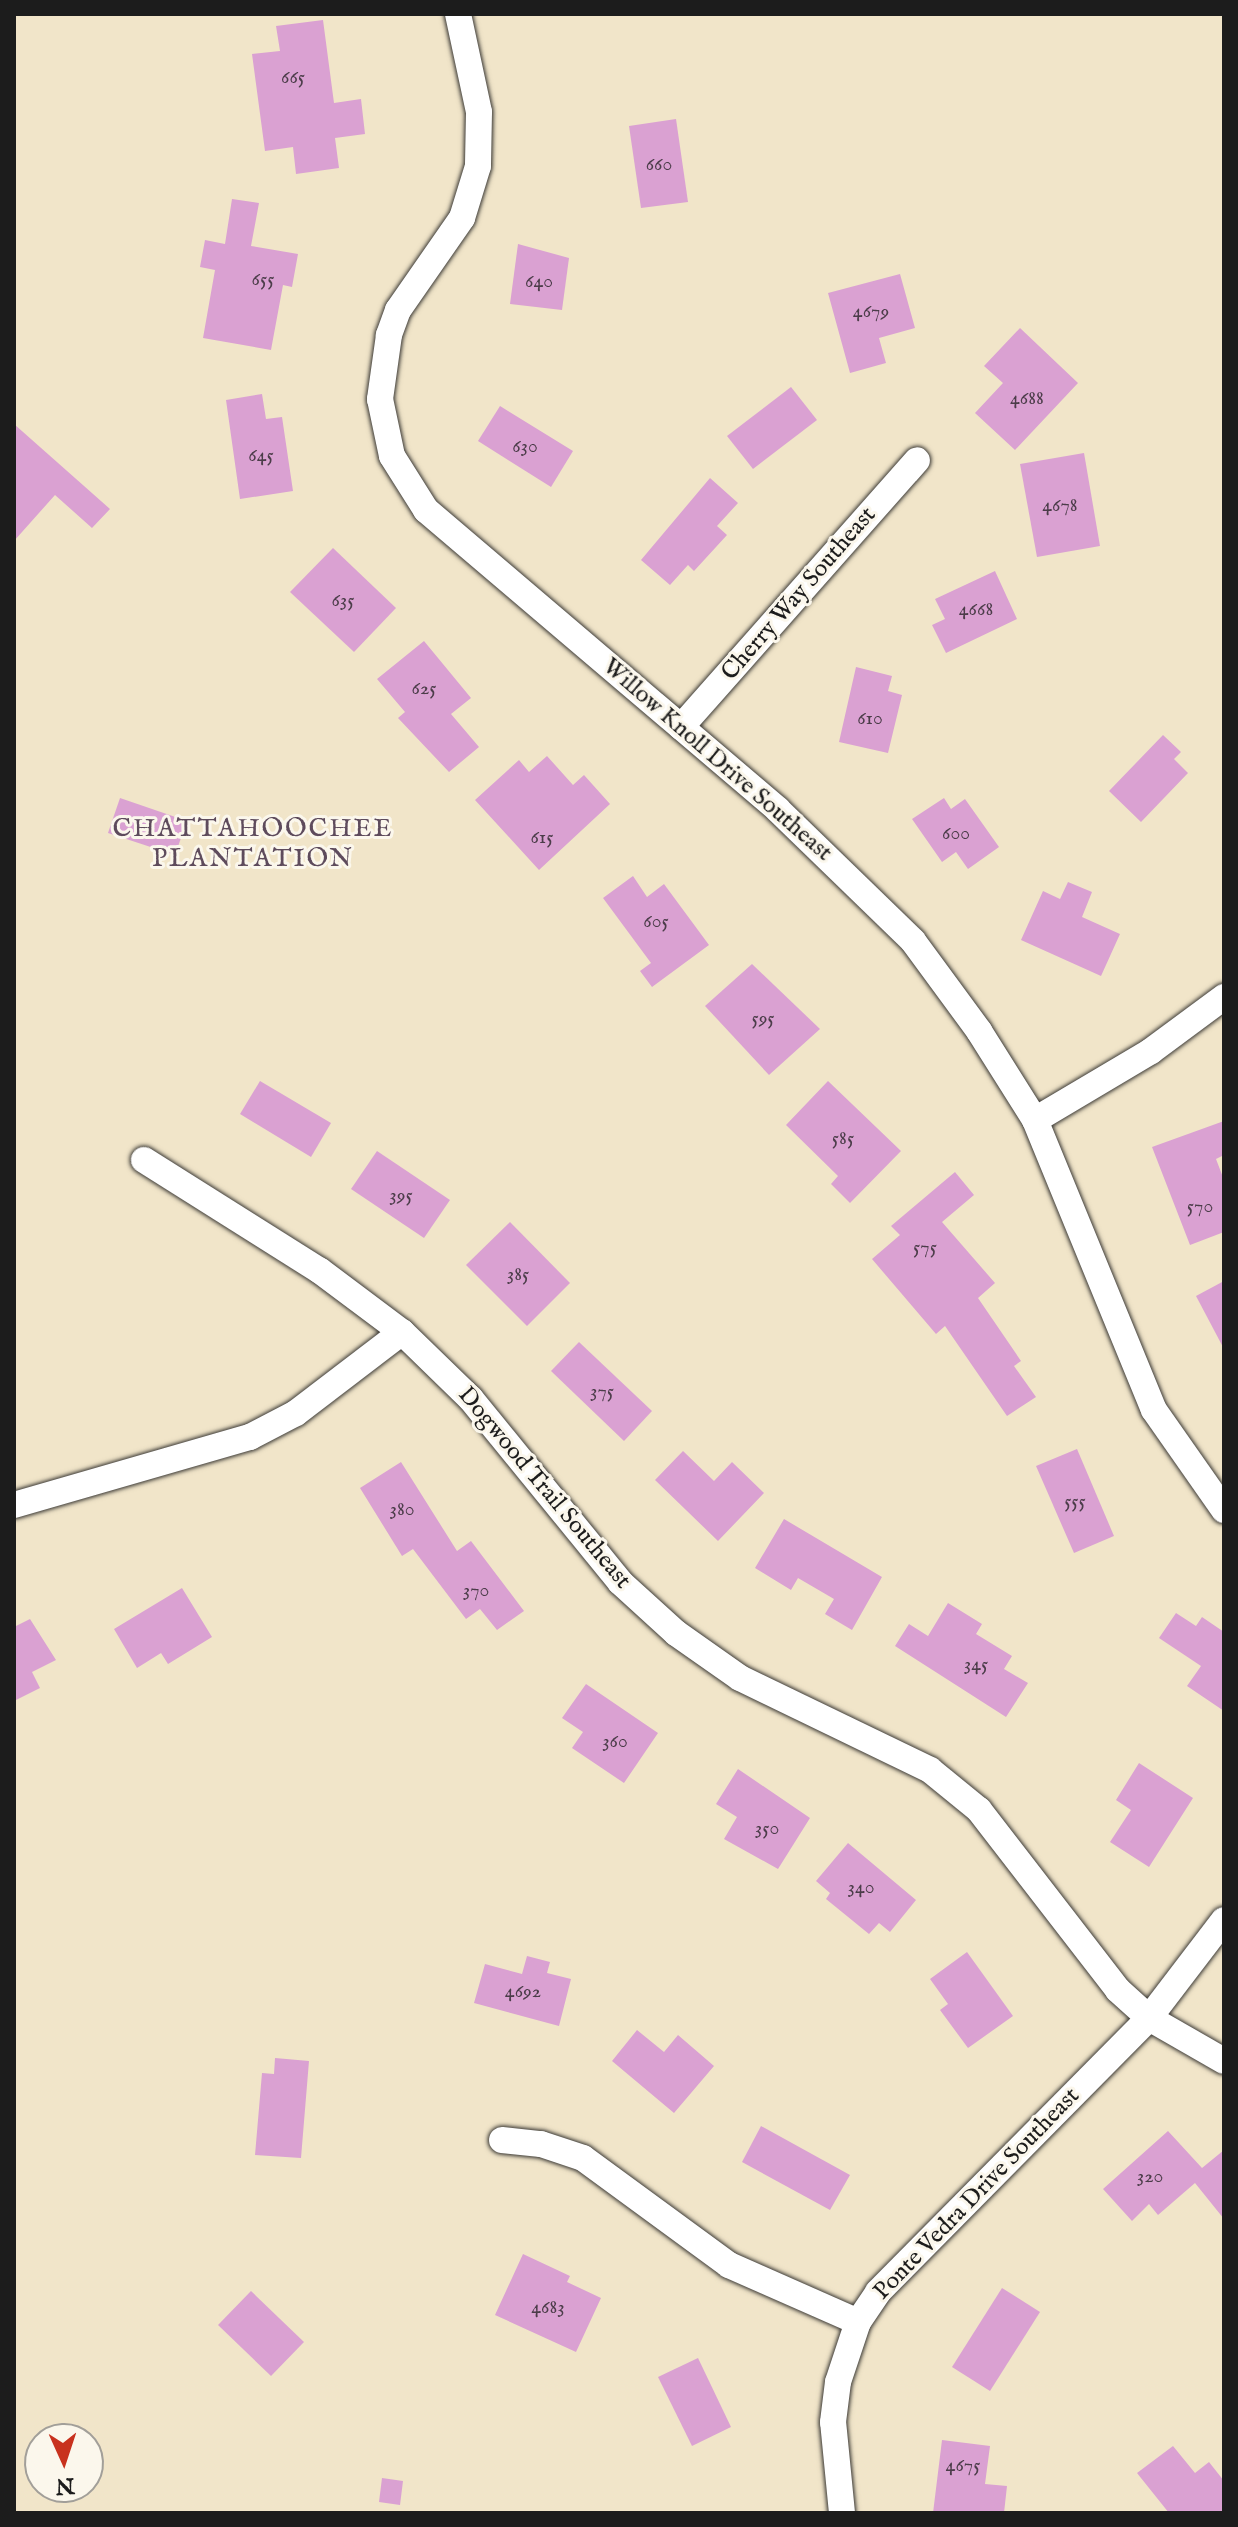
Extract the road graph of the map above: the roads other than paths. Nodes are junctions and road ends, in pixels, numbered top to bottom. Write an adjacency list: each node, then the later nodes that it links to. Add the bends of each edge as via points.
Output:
1 (458, 14): 3 (street, Willow Knoll Drive Southeast, via 477,98 478,166 462,218 398,310 389,335 380,399 392,456 426,510)
2 (917, 460): 3 (street, Cherry Way Southeast)
3 (681, 727): 5 (street, Willow Knoll Drive Southeast, via 819,848 913,941)
4 (1224, 997): 5 (street, via 1151,1051)
5 (1035, 1120): 9 (street, Willow Knoll Drive Southeast, via 1154,1410)
6 (144, 1160): 7 (street, Dogwood Trail Southeast, via 319,1270)
7 (402, 1332): 8 (street, via 296,1413 250,1437); 11 (street, Dogwood Trail Southeast, via 471,1399 620,1582 676,1633 740,1678 930,1770 979,1810 1091,1960)
8 (14, 1505)
9 (1224, 1510)
10 (1224, 1920): 11 (street, Ponte Vedra Drive Southeast)
11 (1149, 2018): 12 (street, Dogwood Trail Southeast); 14 (street, Ponte Vedra Drive Southeast, via 878,2292)
12 (1224, 2061)
13 (502, 2140): 14 (street, via 541,2144 583,2158 729,2265)
14 (858, 2322): 15 (street, Ponte Vedra Drive Southeast, via 838,2382 833,2422)
15 (842, 2513)

